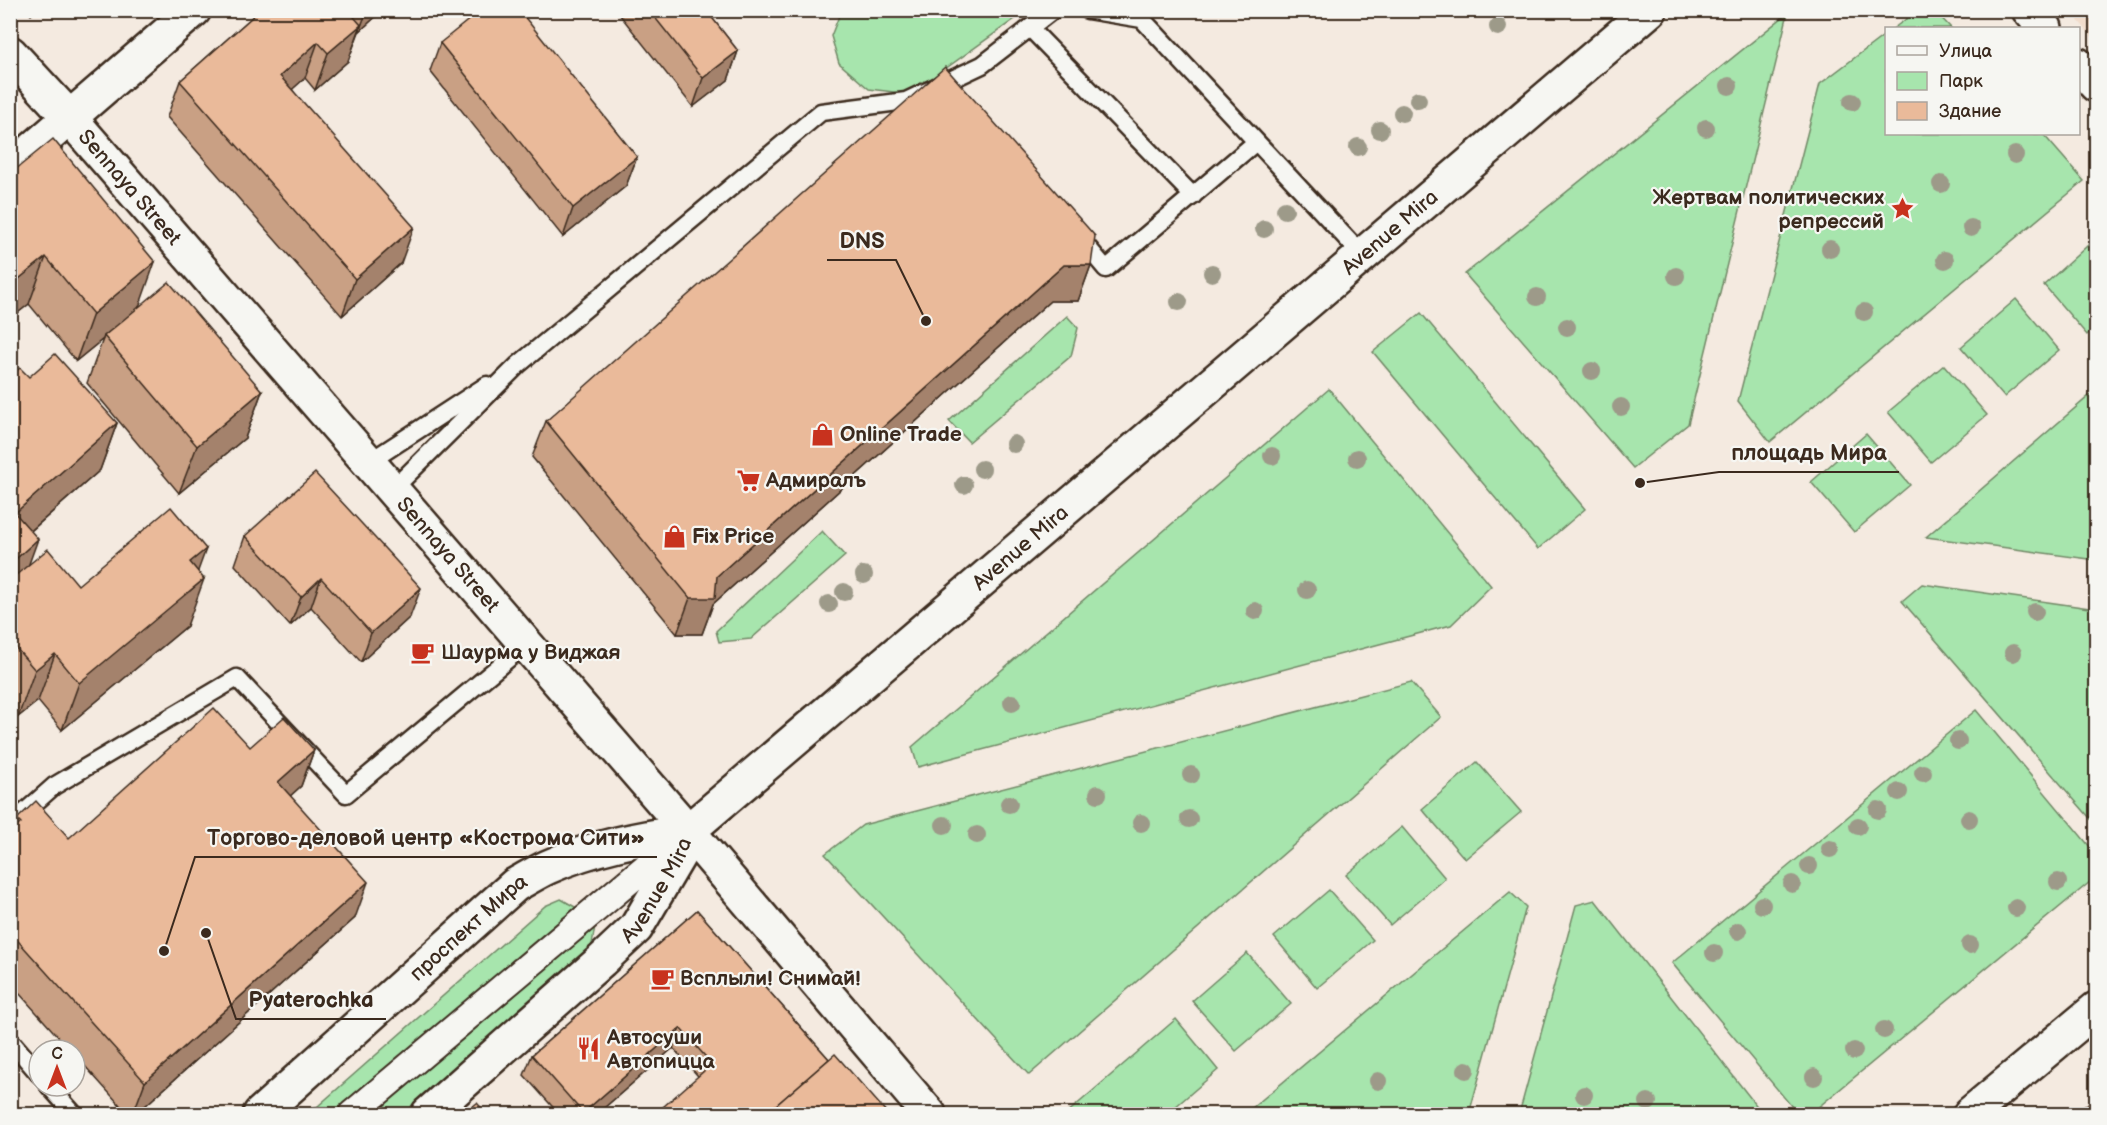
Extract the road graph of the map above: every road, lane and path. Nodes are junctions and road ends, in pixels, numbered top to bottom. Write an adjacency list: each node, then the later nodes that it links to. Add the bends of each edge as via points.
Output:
1 (194, 10): 11 (main road)
2 (1053, 10): 7 (lane)
3 (1087, 10): 12 (lane, via 1142,18)
4 (1650, 10): 16 (main road, Avenue Mira)
5 (2029, 10): 6 (main road)
6 (2044, 27)
7 (1030, 28): 14 (lane); 17 (lane, via 948,87 906,101 822,112)
8 (10, 53): 11 (main road, Sennaya Street)
9 (2080, 66): 10 (main road)
10 (2097, 85)
11 (70, 118): 13 (main road); 18 (main road, Sennaya Street)
12 (1256, 142): 14 (lane); 16 (lane)
13 (10, 169)
14 (1193, 196): 15 (lane, via 1106,269)
15 (1068, 225)
16 (1362, 256): 22 (main road, Avenue Mira)
17 (518, 365): 18 (lane); 19 (lane)
18 (369, 462): 19 (main road, Sennaya Street)
19 (392, 490): 20 (main road, Sennaya Street)
20 (526, 644): 21 (lane, via 346,794 237,678 54,786); 22 (main road, Sennaya Street)
21 (10, 825)
22 (688, 831): 28 (main road, проспект Мира, via 594,851 548,867 515,885); 29 (street); 30 (main road, Avenue Mira, via 679,855 636,928); 31 (main road, Sennaya Street)
23 (2097, 1009): 32 (main road)
24 (10, 1040): 25 (lane)
25 (27, 1060)
26 (60, 1098): 27 (lane)
27 (74, 1114)
28 (260, 1114)
29 (352, 1114)
30 (428, 1114)
31 (929, 1114)
32 (1970, 1114)

